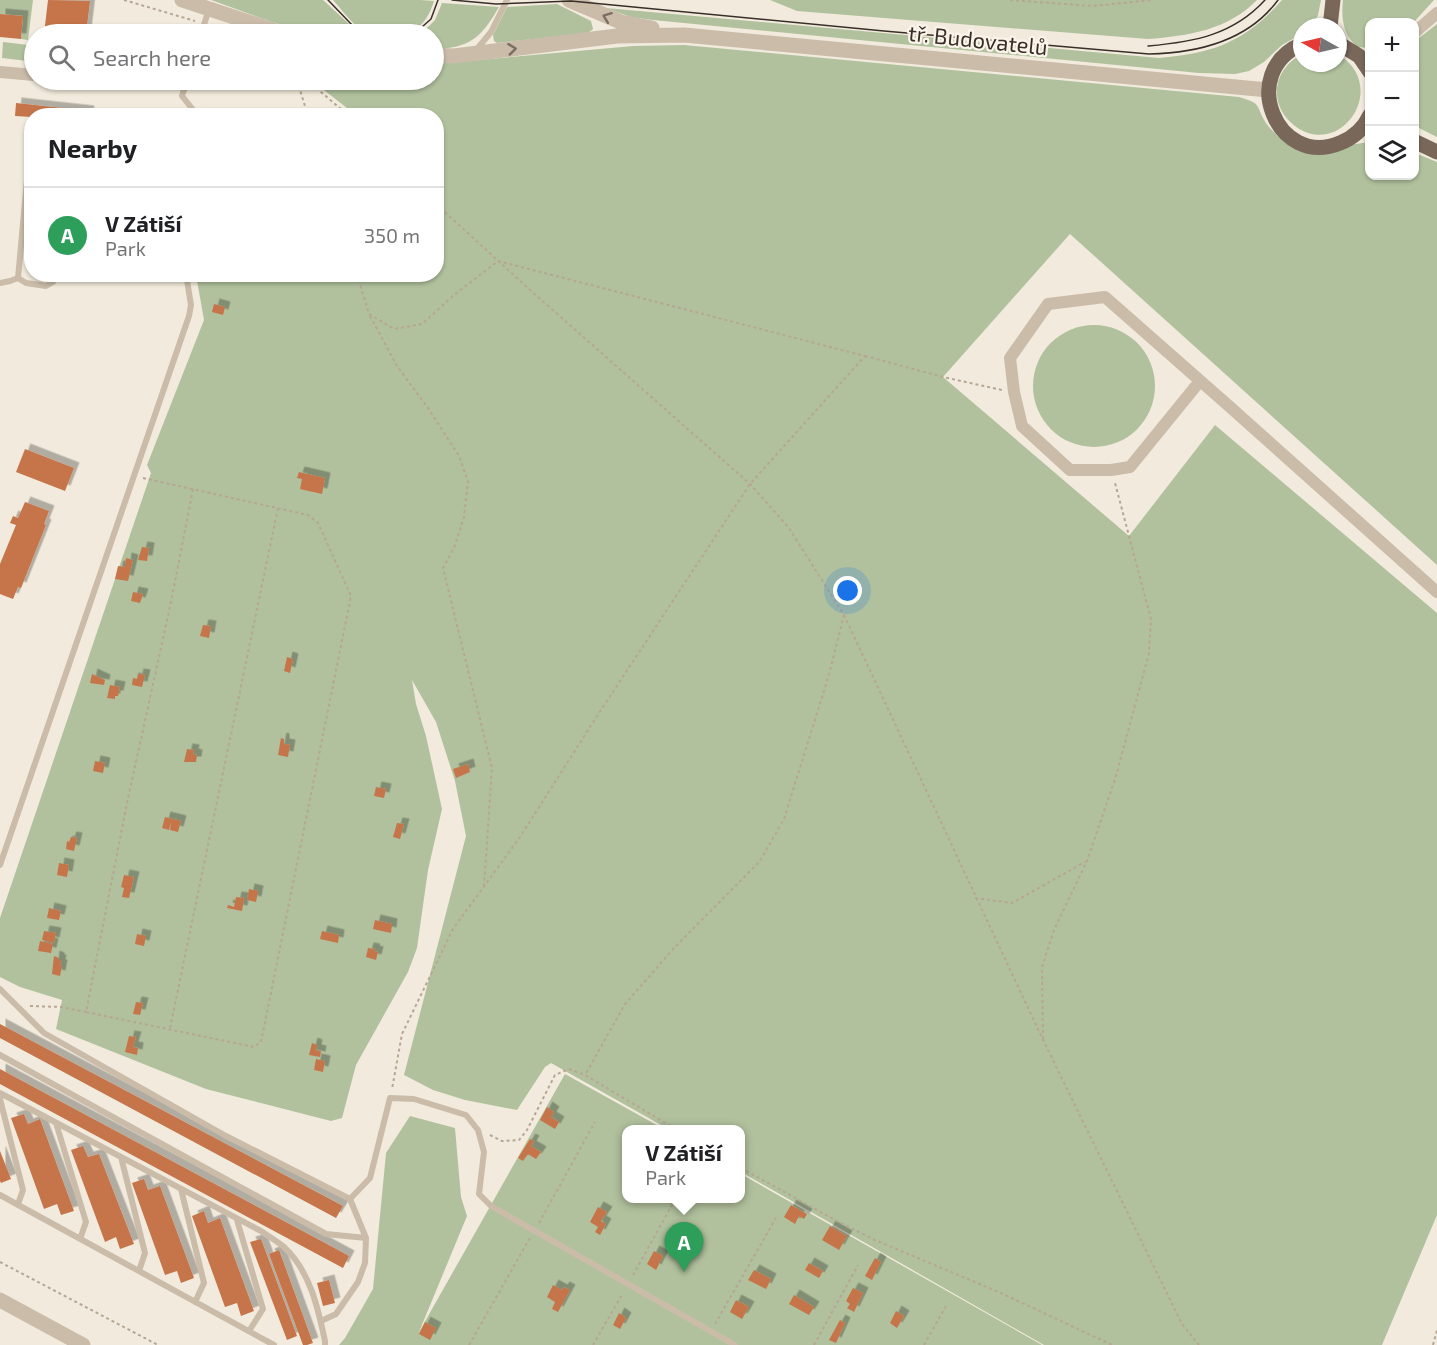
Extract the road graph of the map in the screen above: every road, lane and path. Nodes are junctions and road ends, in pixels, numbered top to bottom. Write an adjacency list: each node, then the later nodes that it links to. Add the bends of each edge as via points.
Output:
1 (124, 0): 11 (path)
2 (182, 0): 8 (street)
3 (507, 0): 17 (lane, via 484,42)
4 (569, 0): 14 (street, tř. Budovatelů, one-way to 4, via 621,22)
5 (1010, 0): 6 (path, via 1093,6)
6 (1152, 0)
7 (1333, 0): 10 (main road)
8 (209, 8): 11 (lane); 12 (street)
9 (1437, 13): 13 (street)
10 (1331, 18)
11 (204, 24)
12 (256, 24)
13 (1419, 29)
14 (684, 35): 17 (street, tř. Budovatelů, one-way to 14, via 616,36); 25 (street, tř. Budovatelů)
15 (1347, 48): 19 (main road)
16 (1293, 49): 25 (main road, via 1277,63)
17 (468, 54): 18 (street, tř. Budovatelů)
18 (444, 55)
19 (1365, 64)
20 (0, 75): 21 (street)
21 (24, 75)
22 (184, 90): 26 (lane, via 182,96)
23 (300, 90): 27 (path)
24 (319, 90): 28 (path)
25 (1268, 90): 29 (main road, via 1271,111 1282,130 1306,145 1334,146 1348,140)
26 (192, 108)
27 (306, 108)
28 (340, 108)
29 (1365, 123)
30 (1419, 143): 31 (main road)
31 (1437, 152)
32 (444, 211): 34 (path)
33 (24, 213): 35 (lane)
34 (498, 261): 40 (path, via 422,324 394,329); 41 (path); 46 (path)
35 (18, 278): 36 (lane, via 26,284 46,286); 39 (lane)
36 (52, 282)
37 (187, 282): 52 (lane, via 189,316)
38 (359, 282): 40 (path)
39 (0, 283)
40 (369, 314): 53 (path, via 397,366 459,456 468,481 464,517 443,568 492,768)
41 (865, 356): 43 (path); 46 (path)
42 (1200, 381): 43 (street, via 1105,297 1048,304 1010,358); 44 (street, via 1130,467); 49 (street)
43 (1014, 392): 44 (street, via 1022,426 1070,470)
44 (1111, 470): 51 (path, via 1151,619 1149,653 1116,776)
45 (149, 479): 47 (path)
46 (750, 484): 50 (path, via 789,528); 53 (path)
47 (193, 489): 48 (path); 57 (path)
48 (278, 508): 58 (path); 58 (path, via 308,515 318,523 351,596 261,1042 254,1047)
49 (1437, 592)
50 (844, 615): 54 (path); 61 (path, via 784,819 760,861 625,1004)
51 (1087, 861): 54 (path, via 1012,903); 59 (path, via 1054,930 1042,967)
52 (0, 865)
53 (484, 887): 63 (path, via 453,929 402,1034)
54 (975, 898): 59 (path)
55 (0, 989): 56 (lane)
56 (16, 1005): 57 (path); 72 (lane, via 44,1033 226,1136)
57 (86, 1012): 58 (path)
58 (170, 1030)
59 (1044, 1042): 99 (path, via 1182,1324)
60 (0, 1055): 77 (lane, via 326,1234)
61 (585, 1075): 66 (path); 67 (path, via 570,1069 555,1075 519,1140 502,1141)
62 (0, 1093): 65 (lane)
63 (390, 1098): 67 (lane, via 414,1099 466,1115); 72 (lane, via 370,1178)
64 (0, 1099): 74 (lane, via 23,1190)
65 (56, 1122): 68 (lane); 78 (lane, via 86,1222)
66 (669, 1125)
67 (478, 1130): 82 (lane, via 484,1152 479,1194 491,1206)
68 (121, 1157): 70 (lane); 81 (lane, via 145,1254)
69 (745, 1170): 98 (path, via 875,1240)
70 (181, 1189): 76 (lane); 84 (lane, via 204,1283)
71 (0, 1195): 74 (lane)
72 (351, 1199): 77 (lane)
73 (673, 1203): 82 (path)
74 (18, 1204): 78 (lane)
75 (776, 1218): 89 (path)
76 (237, 1220): 86 (lane, via 284,1247 301,1269); 88 (lane, via 263,1309)
77 (366, 1238): 86 (lane, via 365,1263 358,1282 336,1314)
78 (80, 1239): 81 (lane)
79 (0, 1262): 91 (path)
80 (858, 1265): 96 (path)
81 (139, 1271): 84 (lane)
82 (628, 1284): 89 (lane); 94 (path)
83 (0, 1300): 90 (street)
84 (195, 1302): 88 (lane)
85 (946, 1306): 97 (path)
86 (321, 1320): 93 (lane)
87 (1437, 1330): 100 (path)
88 (249, 1331): 92 (lane)
89 (712, 1331): 95 (lane)
90 (83, 1345)
91 (158, 1345)
92 (274, 1345)
93 (325, 1345)
94 (593, 1345)
95 (735, 1345)
96 (814, 1345)
97 (924, 1345)
98 (1112, 1345)
99 (1199, 1345)
100 (1433, 1345)

